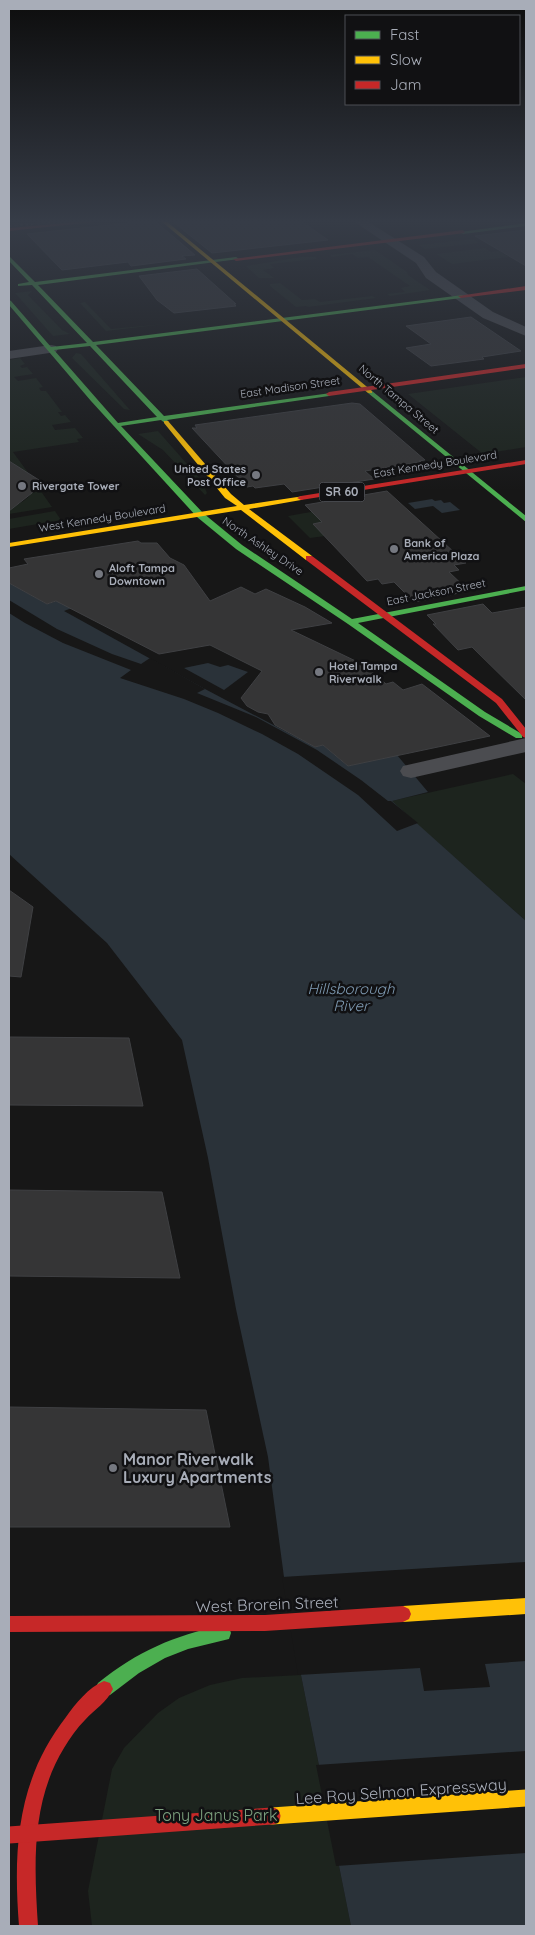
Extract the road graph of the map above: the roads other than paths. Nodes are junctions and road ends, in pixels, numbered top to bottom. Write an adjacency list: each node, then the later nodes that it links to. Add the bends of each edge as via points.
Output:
1 (17, 311): 9 (main road, North Ashley Drive)
2 (60, 311): 8 (main road)
3 (274, 311): 6 (main road, North Tampa Street)
4 (343, 311): 6 (main road)
5 (484, 311): 7 (street)
6 (284, 319): 8 (main road); 12 (main road, North Tampa Street)
7 (526, 332)
8 (93, 344): 9 (main road); 13 (main road)
9 (51, 349): 10 (street); 14 (main road, North Ashley Drive)
10 (9, 355)
11 (526, 366): 12 (main road, East Madison Street)
12 (368, 389): 13 (main road, East Madison Street); 16 (main road, North Tampa Street)
13 (163, 418): 14 (main road, East Madison Street); 17 (main road, via 228,496)
14 (116, 425): 18 (main road, North Ashley Drive)
15 (526, 462): 16 (main road, East Kennedy Boulevard / SR 60)
16 (468, 472): 17 (main road, East Kennedy Boulevard / SR 60); 19 (main road, North Tampa Street)
17 (243, 508): 18 (main road, East Kennedy Boulevard / SR 60); 22 (main road)
18 (200, 515): 20 (main road, West Kennedy Boulevard / SR 60); 23 (main road, North Ashley Drive, via 237,546)
19 (526, 520)
20 (9, 545)
21 (526, 588): 22 (main road, East Jackson Street)
22 (384, 615): 23 (main road, East Jackson Street); 24 (main road, via 499,701)
23 (351, 622): 25 (main road, North Ashley Drive, via 482,714)
24 (526, 736)
25 (526, 740)
26 (526, 745): 27 (street)
27 (410, 771)
28 (526, 1606): 29 (main road, West Brorein Street)
29 (265, 1623): 30 (main road, West Brorein Street); 33 (main road, via 167,1648 138,1662 83,1706 61,1734 44,1763 33,1802 28,1849)
30 (9, 1624)
31 (526, 1798): 32 (main road, Lee Roy Selmon Expressway, bridge)
32 (9, 1835)
33 (28, 1926)

